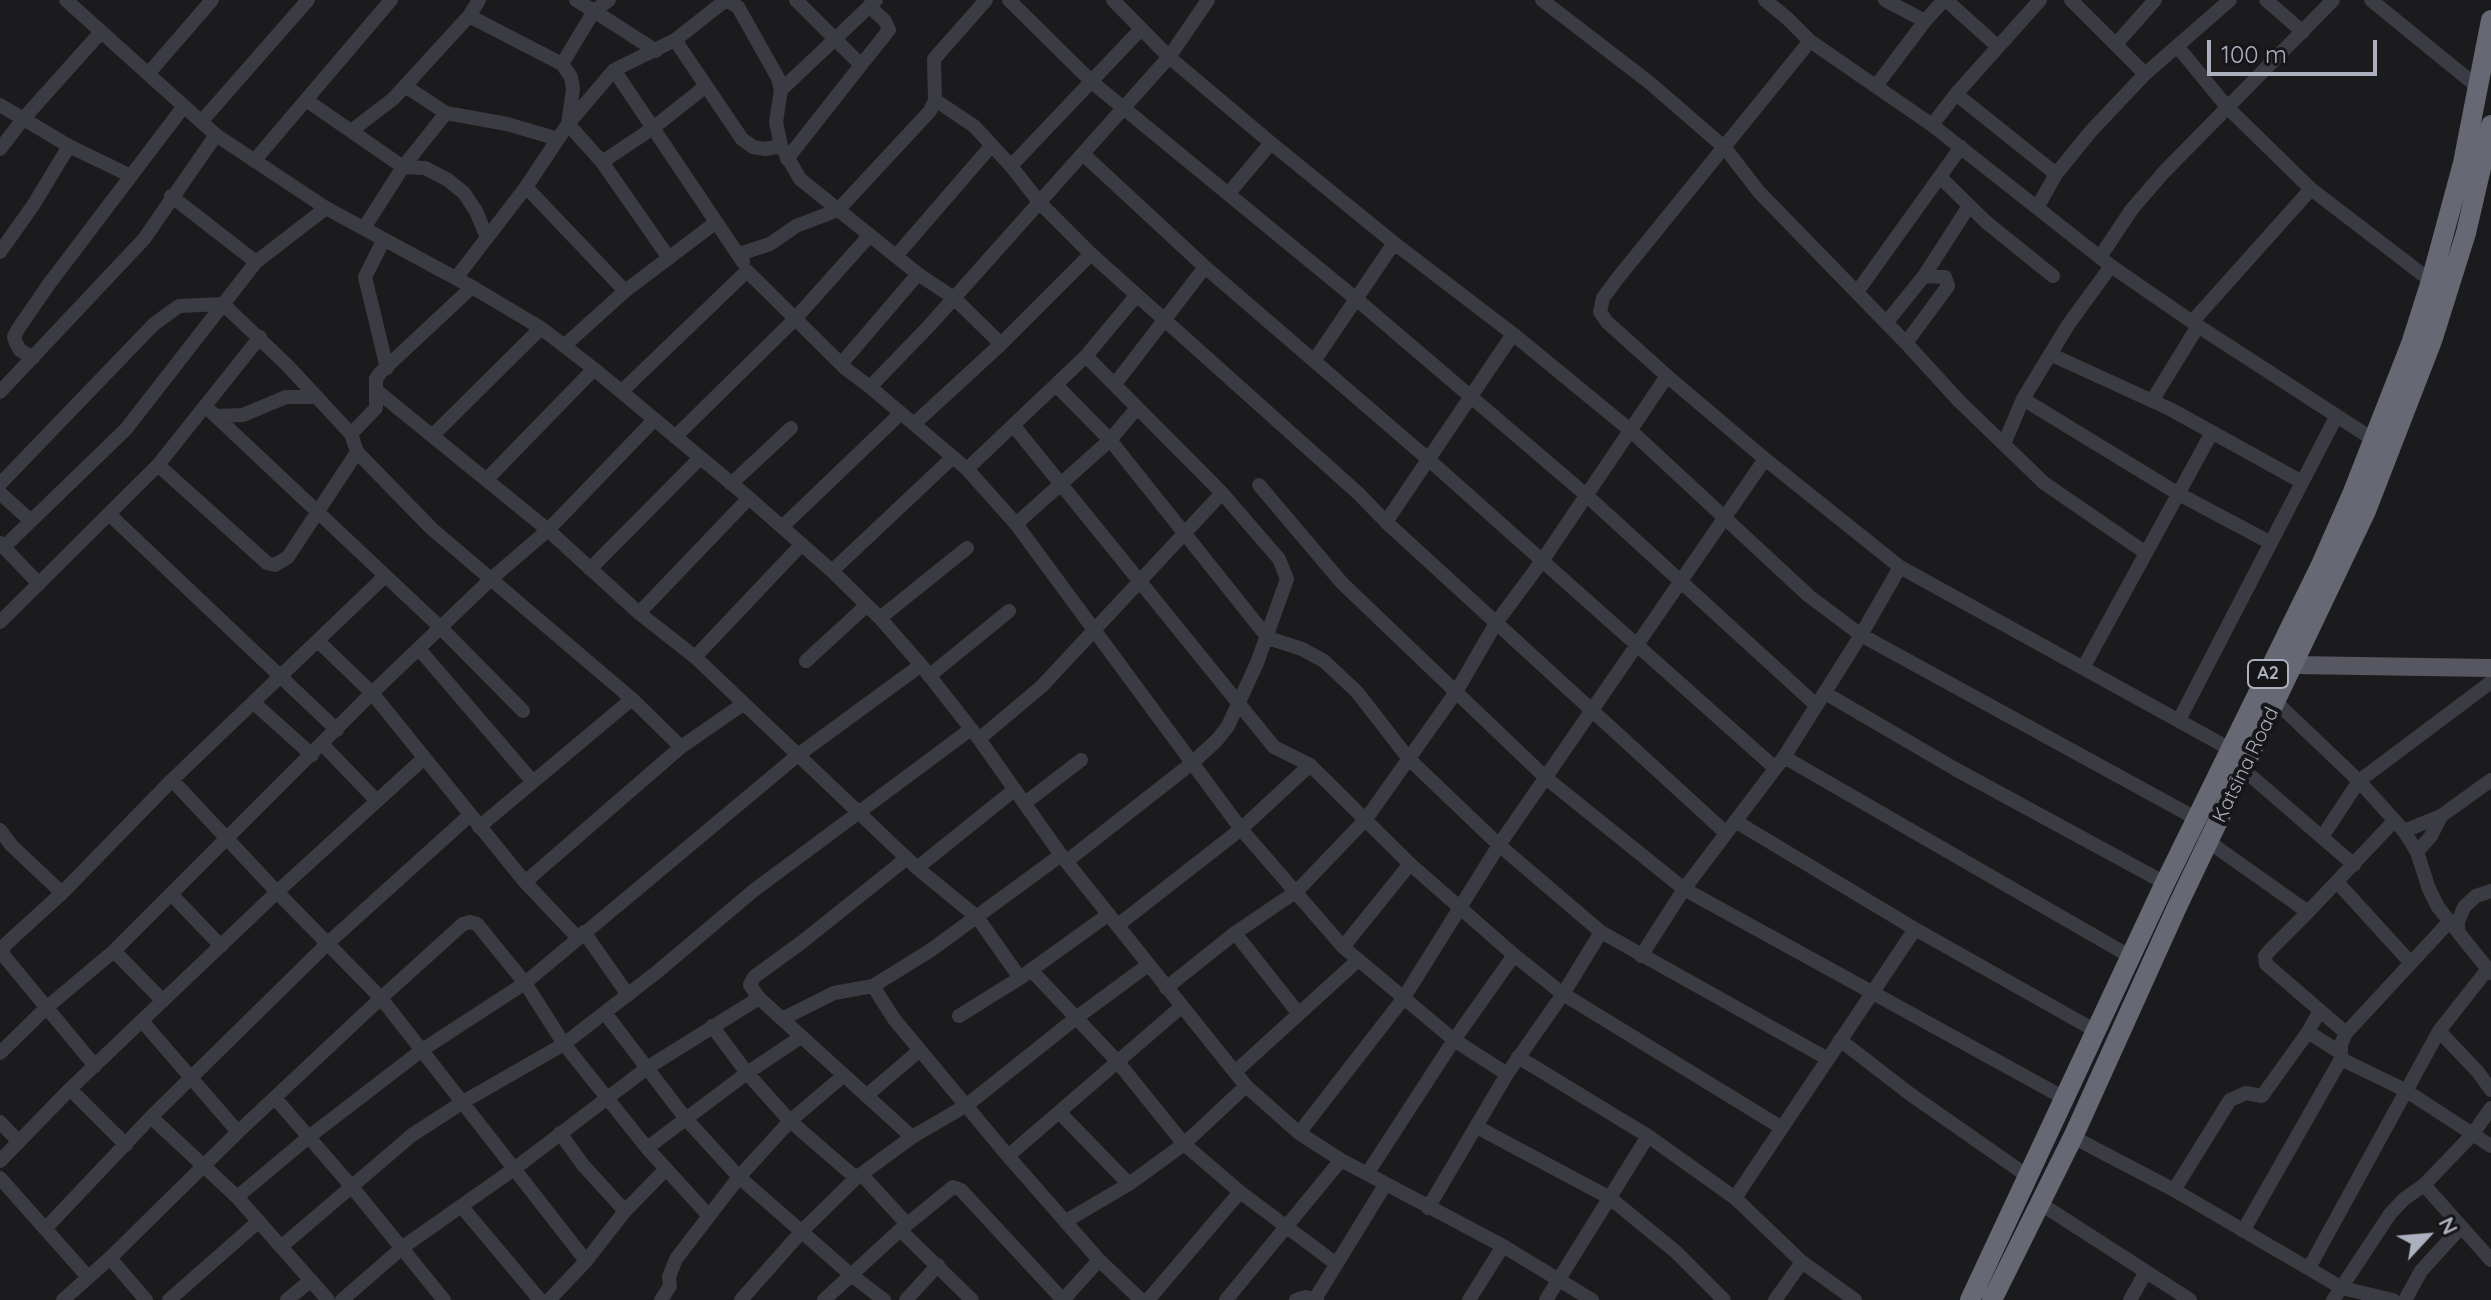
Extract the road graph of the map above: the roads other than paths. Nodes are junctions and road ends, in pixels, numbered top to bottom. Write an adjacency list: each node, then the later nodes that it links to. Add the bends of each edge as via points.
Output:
1 (66, 0): 31 (street)
2 (212, 0): 44 (street)
3 (308, 0): 61 (street)
4 (479, 0): 27 (street)
5 (576, 0): 26 (street)
6 (609, 0): 26 (street)
7 (796, 0): 33 (street)
8 (986, 0): 54 (street, via 934,59)
9 (1009, 0): 46 (street)
10 (1113, 0): 30 (street)
11 (1208, 0): 40 (street)
12 (1542, 0): 73 (street)
13 (1765, 0): 35 (street)
14 (1885, 0): 29 (street)
15 (1945, 0): 29 (street); 37 (street)
16 (2040, 0): 37 (street)
17 (2071, 0): 36 (street)
18 (2155, 0): 36 (street)
19 (2230, 0): 38 (street)
20 (2266, 0): 32 (street)
21 (2333, 0): 32 (street)
22 (2371, 0): 50 (street)
23 (384, 2): 53 (street)
24 (734, 2): 34 (street); 51 (street)
25 (873, 3): 33 (street); 42 (street, via 889,30)
26 (594, 11): 39 (street); 41 (street)
27 (469, 16): 41 (street); 47 (street)
28 (2491, 20): 50 (highway, A2)
29 (1925, 21): 49 (street)
30 (1140, 30): 40 (street); 46 (street)
31 (101, 32): 44 (street); 60 (street)
32 (2303, 32): 58 (street)
33 (835, 39): 42 (street); 51 (street)
34 (675, 40): 39 (street); 48 (street)
35 (1810, 41): 49 (street); 73 (street)
36 (2116, 44): 45 (street)
37 (1997, 46): 52 (street)
38 (2177, 46): 45 (street); 58 (street)
39 (656, 51): 43 (street)
40 (1169, 57): 57 (street); 69 (street)
41 (562, 64): 62 (street, via 573,89)
42 (861, 65): 75 (street)
43 (614, 70): 62 (street); 65 (street)
44 (148, 74): 56 (street)
45 (2145, 74): 81 (street)
46 (1093, 83): 57 (street); 79 (street)
47 (405, 86): 59 (street); 66 (street)
48 (706, 86): 65 (street); 75 (street, via 742,139 753,147)
49 (1876, 86): 63 (street)
50 (2479, 88): 112 (highway, A2)
51 (781, 90): 75 (street, via 776,122)
52 (1956, 94): 63 (street); 81 (street)
53 (306, 100): 66 (street); 77 (street)
54 (935, 100): 70 (street); 92 (street)
55 (0, 105): 60 (street)
56 (184, 106): 61 (street); 82 (street)
57 (1122, 107): 76 (street); 86 (street)
58 (2228, 108): 85 (street); 104 (street, via 2132,209)
59 (446, 113): 68 (street); 80 (street)
60 (24, 118): 71 (street); 74 (street)
61 (201, 122): 67 (street)
62 (568, 124): 68 (street); 78 (street)
63 (1932, 125): 72 (street)
64 (2491, 125): 220 (highway, Katsina Road / A2, via 2466,233 2432,341 2366,511)
65 (653, 128): 78 (street); 93 (street)
66 (351, 131): 80 (street)
67 (216, 135): 77 (street); 87 (street)
68 (558, 139): 84 (street)
69 (1271, 143): 86 (street); 98 (street)
70 (992, 145): 79 (street); 102 (street)
71 (69, 146): 82 (street); 99 (street)
72 (1961, 147): 83 (street); 91 (street)
73 (1725, 148): 115 (street, via 1759,192); 137 (street, via 1603,298 1600,312 1607,322)
74 (0, 149)
75 (784, 153): 92 (street, via 800,179)
76 (1083, 154): 88 (street); 106 (street)
77 (254, 161): 90 (street)
78 (602, 162): 103 (street)
79 (1011, 166): 88 (street)
80 (403, 167): 94 (street); 96 (street, via 425,168 464,193)
81 (2056, 174): 91 (street)
82 (131, 176): 132 (street, via 14,337 20,350)
83 (1940, 177): 89 (street); 115 (street)
84 (526, 187): 96 (street); 114 (street)
85 (2311, 189): 112 (street); 123 (street)
86 (1228, 194): 118 (street)
87 (171, 196): 105 (street); 132 (street, via 144,239)
88 (1040, 203): 101 (street); 117 (street)
89 (1969, 206): 109 (street); 110 (street)
90 (326, 208): 94 (street); 105 (street)
91 (2037, 208): 104 (street)
92 (838, 210): 95 (street); 100 (street)
93 (715, 223): 100 (street); 103 (street)
94 (364, 228): 97 (street)
95 (870, 235): 102 (street); 120 (street)
96 (487, 238): 111 (street)
97 (384, 239): 111 (street); 135 (street, via 365,277)
98 (1394, 243): 118 (street); 125 (street)
99 (0, 252)
100 (739, 254): 107 (street)
101 (1091, 254): 116 (street); 128 (street)
102 (896, 256): 108 (street)
103 (669, 258): 114 (street)
104 (2106, 261): 123 (street); 130 (street)
105 (256, 262): 119 (street)
106 (1205, 267): 121 (street); 133 (street)
107 (747, 271): 120 (street); 143 (street)
108 (918, 274): 117 (street); 134 (street)
109 (1924, 276): 122 (street); 127 (street, via 1945,277 1948,286)
110 (2053, 276)
111 (456, 278): 113 (street)
112 (2431, 281): 162 (highway, A2)
113 (472, 287): 124 (street); 135 (street)
114 (625, 291): 129 (street)
115 (1857, 292): 122 (street)
116 (1136, 296): 121 (street); 131 (street)
117 (954, 298): 128 (street); 141 (street)
118 (1355, 298): 133 (street); 144 (street)
119 (223, 304): 126 (street); 174 (street, via 179,306 162,318); 185 (street, via 126,429)
120 (794, 320): 134 (street); 160 (street)
121 (1164, 321): 139 (street); 186 (street)
122 (1886, 323): 127 (street)
123 (2195, 324): 147 (street); 151 (street)
124 (541, 328): 129 (street); 159 (street)
125 (1513, 334): 144 (street); 156 (street)
126 (260, 337): 145 (street); 149 (street)
127 (1906, 343): 163 (street)
128 (1001, 344): 153 (street)
129 (564, 346): 136 (street)
130 (2052, 355): 146 (street); 147 (street)
131 (1086, 356): 139 (street); 140 (street)
132 (33, 358): 138 (street)
133 (1314, 361): 167 (street)
134 (841, 364): 141 (street)
135 (387, 368): 142 (street, via 376,379)
136 (594, 369): 143 (street); 171 (street)
137 (1667, 376): 156 (street); 168 (street)
138 (2, 384)
139 (1115, 384): 148 (street)
140 (1056, 385): 154 (street); 161 (street)
141 (870, 387): 150 (street)
142 (377, 391): 157 (street, via 376,408); 159 (street)
143 (621, 392): 152 (street)
144 (1470, 396): 167 (street); 180 (street)
145 (317, 397): 149 (street, via 286,397 243,415); 157 (street)
146 (2023, 399): 163 (street); 179 (street)
147 (2152, 401): 158 (street)
148 (1137, 408): 161 (street); 178 (street)
149 (211, 412): 169 (street); 182 (street)
150 (901, 413): 153 (street); 188 (street)
151 (2336, 417): 162 (street); 172 (street)
152 (654, 420): 160 (street); 189 (street)
153 (914, 424): 166 (street)
154 (1013, 425): 170 (street); 173 (street)
155 (791, 428): 175 (street)
156 (1630, 430): 180 (street); 184 (street)
157 (351, 434): 164 (street)
158 (2211, 434): 172 (street); 179 (street)
159 (433, 435): 171 (street)
160 (675, 437): 165 (street)
161 (1110, 440): 173 (street); 190 (street)
162 (2374, 440): 220 (highway, A2)
163 (2004, 444): 195 (street, via 2056,492)
164 (357, 452): 182 (street); 201 (street, via 432,529)
165 (700, 458): 175 (street); 198 (street)
166 (952, 458): 170 (street); 199 (street)
167 (1428, 459): 186 (street); 196 (street)
168 (1765, 459): 184 (street); 197 (street)
169 (158, 465): 182 (street, via 267,563 275,565 288,557); 183 (street)
170 (967, 469): 187 (street)
171 (487, 479): 189 (street)
172 (2302, 482): 191 (street)
173 (1062, 483): 187 (street); 202 (street)
174 (0, 484)
175 (731, 484): 181 (street)
176 (1259, 485): 226 (street, via 1342,583)
177 (0, 493): 185 (street)
178 (1222, 493): 190 (street); 214 (street, via 1284,569 1287,579)
179 (2177, 493): 191 (street); 195 (street)
180 (1585, 494): 196 (street); 203 (street)
181 (749, 498): 188 (street); 207 (street)
182 (318, 512): 200 (street)
183 (109, 514): 204 (street); 224 (street)
184 (1723, 519): 203 (street); 213 (street)
185 (31, 521): 193 (street)
186 (1386, 522): 210 (street)
187 (1016, 524): 212 (street)
188 (782, 527): 192 (street)
189 (548, 530): 198 (street); 201 (street)
190 (1183, 533): 202 (street); 214 (street)
191 (2271, 543): 236 (street)
192 (802, 544): 199 (street); 218 (street)
193 (2, 545): 204 (street)
194 (967, 548): 208 (street)
195 (2146, 553): 221 (street)
196 (1542, 561): 210 (street); 216 (street)
197 (1900, 567): 213 (street); 221 (street)
198 (590, 569): 207 (street)
199 (832, 571): 205 (street)
200 (385, 576): 211 (street); 215 (street)
201 (491, 579): 211 (street); 228 (street)
202 (1140, 581): 212 (street); 233 (street)
203 (1681, 582): 216 (street); 229 (street)
204 (39, 584): 209 (street)
205 (867, 605): 208 (street); 219 (street)
206 (1009, 611): 223 (street)
207 (639, 613): 218 (street)
208 (880, 618): 223 (street)
209 (1, 620)
210 (1496, 623): 226 (street); 235 (street)
211 (441, 628): 217 (street); 234 (street)
212 (1096, 631): 238 (street, via 1042,686); 246 (street)
213 (1861, 635): 229 (street); 261 (street)
214 (1268, 638): 233 (street); 244 (street, via 1324,661 1357,692)
215 (319, 642): 224 (street); 227 (street)
216 (1636, 646): 235 (street); 247 (street)
217 (419, 649): 227 (street); 254 (street)
218 (695, 657): 232 (street)
219 (806, 661)
220 (2285, 662): 222 (main road); 230 (highway, Katsina Road / A2); 240 (highway, A2)
221 (2083, 668): 236 (street)
222 (2491, 668)
223 (925, 671): 238 (street); 242 (street)
224 (280, 678): 231 (street); 237 (street)
225 (2491, 682): 253 (street)
226 (1456, 692): 244 (street); 250 (street)
227 (372, 693): 237 (street); 243 (street)
228 (632, 699): 239 (street); 254 (street)
229 (1820, 699): 247 (street); 279 (street)
230 (2276, 702): 249 (highway, Katsina Road / A2); 253 (street)
231 (254, 703): 241 (street); 251 (street)
232 (743, 704): 239 (street); 242 (street)
233 (1239, 704): 246 (street, via 1217,740); 248 (street, via 1274,747)
234 (523, 711)
235 (1592, 713): 250 (street); 264 (street)
236 (2179, 720): 240 (street)
237 (337, 730): 241 (street)
238 (975, 734): 255 (street); 258 (street)
239 (681, 747): 277 (street)
240 (2230, 749): 261 (highway, A2)
241 (318, 750): 256 (street); 268 (street)
242 (798, 755): 258 (street); 294 (street)
243 (423, 759): 256 (street); 262 (street)
244 (1409, 759): 260 (street); 270 (street)
245 (1081, 760): 257 (street)
246 (1192, 763): 265 (street); 273 (street)
247 (1780, 763): 264 (street); 301 (street)
248 (1310, 765): 260 (street); 265 (street)
249 (2244, 770): 267 (street); 269 (highway, Katsina Road / A2)
250 (1546, 778): 270 (street); 280 (street)
251 (172, 780): 268 (street); 284 (street)
252 (2491, 780): 259 (street)
253 (2359, 781): 263 (street); 267 (street)
254 (533, 782): 262 (street)
255 (1014, 790): 257 (street); 274 (street)
256 (377, 801): 283 (street)
257 (1025, 803): 273 (street)
258 (860, 814): 274 (street); 312 (street, via 753,891)
259 (2441, 816): 263 (street); 272 (street)
260 (1366, 819): 275 (street); 281 (street)
261 (2197, 819): 279 (highway, A2)
262 (474, 821): 277 (street); 295 (street)
263 (2399, 826): 272 (street); 276 (street)
264 (1730, 827): 280 (street); 291 (street)
265 (1241, 829): 281 (street); 289 (street)
266 (0, 830): 271 (street)
267 (2322, 837): 276 (street)
268 (225, 838): 283 (street); 285 (street)
269 (2209, 842): 287 (street); 374 (highway, Katsina Road / A2)
270 (1499, 845): 286 (street); 292 (street)
271 (5, 850): 284 (street)
272 (2417, 852): 290 (street, via 2429,889)
273 (1064, 858): 288 (street); 289 (street)
274 (912, 863): 288 (street); 314 (street, via 754,977 751,989)
275 (1410, 864): 286 (street); 297 (street)
276 (2354, 865): 278 (street)
277 (525, 882): 294 (street)
278 (2337, 882): 287 (street); 303 (street)
279 (2165, 883): 301 (highway, A2)
280 (1684, 889): 300 (street); 310 (street)
281 (1297, 891): 293 (street); 297 (street)
282 (2491, 891): 290 (street, via 2464,907)
283 (277, 892): 295 (street); 296 (street)
284 (62, 893): 318 (street, via 2,951)
285 (171, 894): 296 (street); 298 (street)
286 (1458, 908): 299 (street); 315 (street)
287 (2308, 912): 319 (street, via 2265,956 2266,964)
288 (977, 917): 306 (street); 308 (street)
289 (1113, 920): 304 (street); 306 (street)
290 (2454, 927): 303 (street); 305 (street)
291 (1915, 929): 310 (street); 327 (street)
292 (1601, 932): 300 (street); 311 (street)
293 (1235, 933): 309 (street); 321 (street)
294 (580, 935): 307 (street); 312 (street)
295 (328, 943): 313 (street); 348 (street)
296 (221, 946): 316 (street)
297 (1343, 947): 302 (street)
298 (114, 951): 316 (street); 318 (street)
299 (1514, 955): 311 (street); 332 (street)
300 (1641, 956): 340 (street)
301 (2131, 957): 327 (highway, A2)
302 (1357, 961): 315 (street); 321 (street)
303 (2410, 962): 330 (street)
304 (1148, 965): 309 (street); 323 (street)
305 (2489, 971): 328 (street)
306 (1026, 974): 322 (street); 323 (street)
307 (525, 983): 313 (street, via 470,922); 334 (street); 335 (street)
308 (873, 986): 324 (street, via 834,993); 336 (street)
309 (1166, 988): 317 (street)
310 (1875, 991): 333 (street); 356 (street)
311 (1563, 994): 339 (street); 366 (street)
312 (628, 995): 320 (street)
313 (381, 998): 335 (street); 355 (street)
314 (759, 998): 324 (street); 326 (street)
315 (1403, 999): 332 (street); 369 (street)
316 (163, 1001): 325 (street)
317 (1181, 1007): 341 (street); 344 (street)
318 (46, 1008): 337 (street); 342 (street)
319 (2319, 1012): 329 (street); 330 (street)
320 (605, 1013): 334 (street); 343 (street)
321 (1299, 1014): 344 (street)
322 (959, 1016)
323 (1076, 1018): 341 (street); 358 (street)
324 (782, 1019): 331 (street)
325 (142, 1021): 342 (street); 348 (street)
326 (712, 1026): 343 (street); 345 (street)
327 (2096, 1031): 356 (highway, A2)
328 (2439, 1031): 351 (street); 352 (street)
329 (2308, 1032): 338 (street); 395 (street, via 2262,1096 2246,1093 2230,1100)
330 (2346, 1033): 338 (street)
331 (801, 1037): 345 (street); 347 (street)
332 (1454, 1040): 346 (street); 386 (street)
333 (1840, 1040): 340 (street); 389 (street)
334 (564, 1044): 354 (street); 357 (street)
335 (422, 1050): 357 (street); 371 (street)
336 (920, 1050): 353 (street); 358 (street)
337 (0, 1053)
338 (2341, 1056): 351 (street); 412 (street)
339 (1518, 1057): 346 (street); 372 (street)
340 (1828, 1059): 366 (street)
341 (1117, 1061): 360 (street); 376 (street)
342 (95, 1066): 350 (street)
343 (647, 1068): 354 (street); 362 (street)
344 (1235, 1072): 349 (street)
345 (747, 1073): 362 (street); 363 (street)
346 (1507, 1074): 365 (street)
347 (843, 1076): 353 (street); 363 (street)
348 (190, 1078): 361 (street); 367 (street)
349 (1246, 1086): 369 (street); 376 (street)
350 (70, 1089): 375 (street); 377 (street)
351 (2405, 1090): 370 (street); 423 (street)
352 (2491, 1090)
353 (866, 1096): 373 (street)
354 (609, 1097): 368 (street); 379 (street)
355 (275, 1098): 367 (street); 371 (street)
356 (2066, 1099): 389 (highway, A2)
357 (463, 1102): 384 (street); 394 (street, via 412,1135)
358 (967, 1105): 373 (street); 380 (street)
359 (2491, 1108): 370 (street)
360 (1059, 1112): 380 (street); 391 (street)
361 (151, 1117): 377 (street); 383 (street)
362 (686, 1119): 379 (street); 388 (street)
363 (790, 1121): 387 (street); 388 (street)
364 (0, 1122): 375 (street)
365 (1477, 1127): 398 (street); 402 (street)
366 (1782, 1128): 399 (street)
367 (238, 1132): 383 (street)
368 (560, 1133): 384 (street); 403 (street)
369 (1299, 1133): 381 (street)
370 (2472, 1135): 378 (street); 393 (street)
371 (310, 1136): 394 (street); 397 (street)
372 (1648, 1136): 398 (street); 399 (street)
373 (912, 1137): 387 (street)
374 (2073, 1137): 395 (street); 400 (highway, Katsina Road / A2)
375 (19, 1142): 382 (street)
376 (1184, 1144): 391 (street); 396 (street)
377 (126, 1145): 410 (street)
378 (2491, 1146)
379 (647, 1148): 385 (street)
380 (1008, 1156): 406 (street)
381 (1341, 1160): 386 (street); 409 (street)
382 (0, 1161)
383 (202, 1167): 397 (street); 416 (street)
384 (514, 1169): 401 (street); 419 (street)
385 (665, 1170): 403 (street); 404 (street)
386 (1367, 1174): 392 (street)
387 (858, 1176): 407 (street); 411 (street)
388 (739, 1177): 404 (street); 411 (street)
389 (2029, 1177): 457 (highway, A2)
390 (0, 1178): 410 (street)
391 (1129, 1184): 406 (street)
392 (1385, 1185): 402 (street); 421 (street)
393 (2424, 1185): 408 (street); 429 (street, via 2390,1214)
394 (352, 1187): 413 (street); 415 (street)
395 (2174, 1190): 412 (street)
396 (1240, 1192): 409 (street); 448 (street)
397 (237, 1197): 405 (street)
398 (1610, 1198): 427 (street); 454 (street)
399 (1735, 1198): 420 (street)
400 (2041, 1204): 424 (street); 458 (highway, Katsina Road / A2)
401 (462, 1207): 415 (street); 438 (street)
402 (1428, 1208): 414 (street)
403 (625, 1211): 419 (street)
404 (709, 1216): 440 (street, via 671,1266 670,1286)
405 (259, 1221): 413 (street); 433 (street)
406 (1066, 1221): 417 (street)
407 (903, 1227): 422 (street); 425 (street); 446 (street, via 957,1188)
408 (2461, 1227): 418 (street); 462 (street, via 2421,1271)
409 (1287, 1228): 421 (street); 449 (street)
410 (45, 1229): 426 (street)
411 (802, 1231): 425 (street); 441 (street)
412 (2243, 1231): 423 (street)
413 (282, 1246): 428 (street)
414 (1503, 1246): 427 (street); 451 (street)
415 (403, 1247): 436 (street); 437 (street)
416 (110, 1258): 426 (street); 432 (street)
417 (1099, 1260): 446 (street); 447 (street)
418 (2491, 1260)
419 (586, 1261): 439 (street)
420 (1802, 1262): 455 (street); 456 (street)
421 (1335, 1263): 430 (street)
422 (938, 1265): 444 (street); 445 (street)
423 (2309, 1268): 429 (street)
424 (2146, 1272): 459 (street); 460 (street)
425 (850, 1274): 442 (street); 443 (street)
426 (88, 1277): 431 (street)
427 (1559, 1278): 452 (street); 453 (street)
428 (311, 1280): 434 (street); 435 (street)
429 (2338, 1294): 461 (street)
430 (1316, 1299): 450 (street)
431 (63, 1300)
432 (146, 1300)
433 (169, 1300)
434 (287, 1300)
435 (328, 1300)
436 (342, 1300)
437 (444, 1300)
438 (540, 1300)
439 (549, 1300)
440 (661, 1300)
441 (741, 1300)
442 (824, 1300)
443 (884, 1300)
444 (906, 1300)
445 (972, 1300)
446 (1063, 1300)
447 (1141, 1300)
448 (1148, 1300)
449 (1226, 1300)
450 (1296, 1300)
451 (1469, 1300)
452 (1546, 1300)
453 (1592, 1300)
454 (1724, 1300)
455 (1775, 1300)
456 (1855, 1300)
457 (1970, 1300)
458 (1992, 1300)
459 (2130, 1300)
460 (2190, 1300)
461 (2393, 1300)
462 (2405, 1300)

